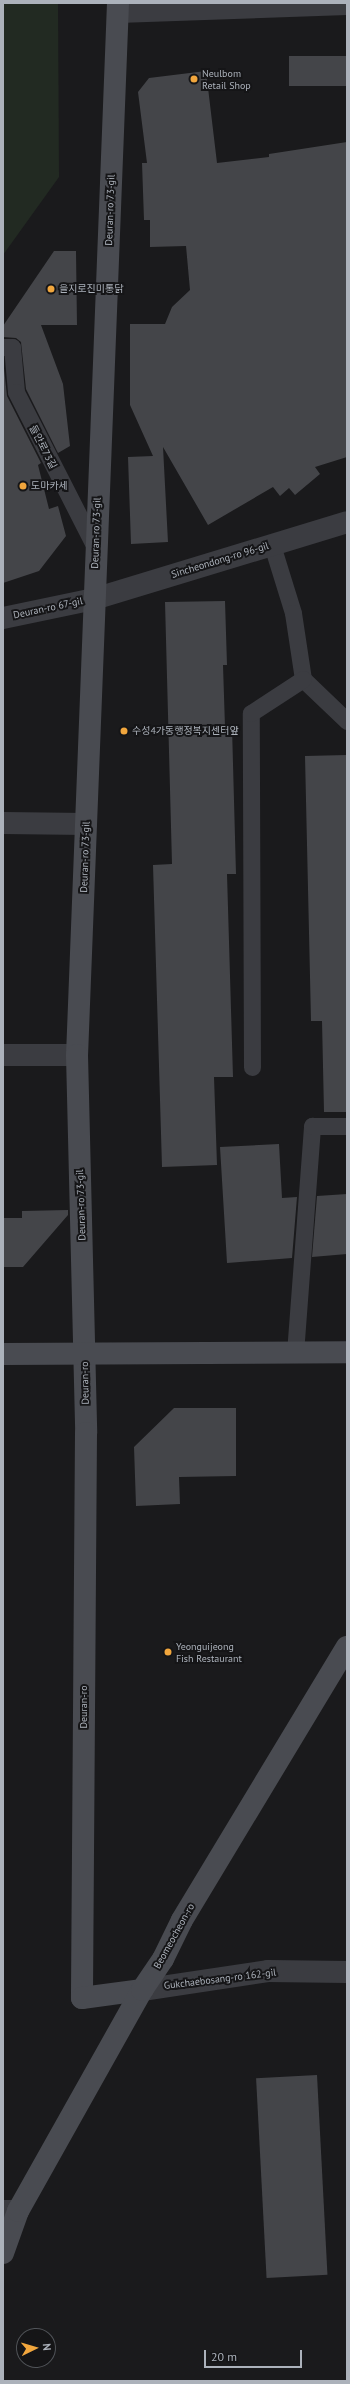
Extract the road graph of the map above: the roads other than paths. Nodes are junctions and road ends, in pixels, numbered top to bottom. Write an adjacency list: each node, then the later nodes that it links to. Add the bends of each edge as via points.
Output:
1 (347, 4): 2 (street, Deuran-ro 73-gil)
2 (118, 8): 6 (street, Deuran-ro 73-gil)
3 (3, 347): 6 (lane, 들안로73길, via 12,347 16,392)
4 (347, 522): 5 (street, Sincheondong-ro 96-gil)
5 (272, 545): 7 (street, Sincheondong-ro 96-gil); 9 (lane, via 293,613)
6 (96, 550): 7 (street, Deuran-ro 73-gil)
7 (94, 599): 8 (street, Deuran-ro 67-gil); 12 (street, Deuran-ro 73-gil)
8 (3, 618)
9 (303, 679): 10 (lane); 15 (lane, via 252,713)
10 (347, 721)
11 (3, 823): 12 (street)
12 (86, 824): 13 (street, Deuran-ro 73-gil)
13 (76, 1055): 14 (street); 20 (street, Deuran-ro 73-gil)
14 (3, 1056)
15 (252, 1067)
16 (347, 1126): 18 (lane, via 312,1126)
17 (347, 1352): 18 (street, Deuran-ro)
18 (295, 1353): 20 (street, Deuran-ro)
19 (3, 1354): 20 (street, Deuran-ro)
20 (85, 1354): 23 (street, Deuran-ro, via 82,1998)
21 (347, 1647): 23 (street, Beomeocheon-ro, via 182,1920 163,1959)
22 (347, 1972): 23 (street, Gukchaebosang-ro 162-gil, via 268,1971)
23 (142, 1990): 24 (street, Beomeocheon-ro)
24 (11, 2211): 25 (street, Beomeocheon-ro)
25 (3, 2252)

